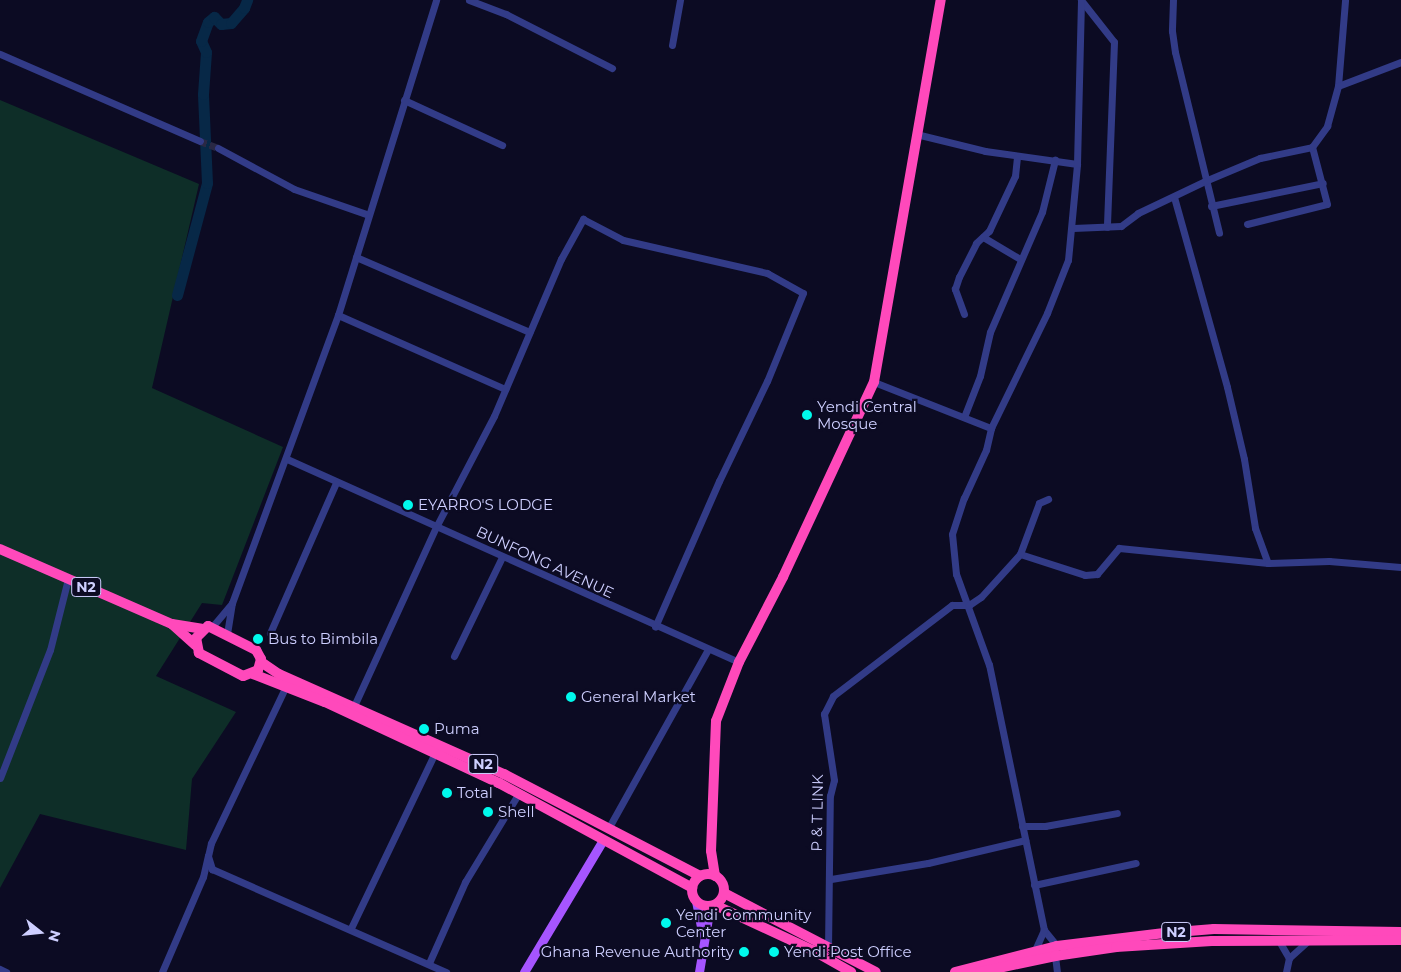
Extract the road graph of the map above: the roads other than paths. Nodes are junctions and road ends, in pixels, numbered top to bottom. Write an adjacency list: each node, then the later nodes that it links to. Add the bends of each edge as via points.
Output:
1 (436, 0): 13 (street)
2 (469, 0): 11 (street, via 506,14)
3 (680, 0): 8 (street)
4 (941, 0): 14 (highway)
5 (1081, 0): 21 (street); 28 (street, via 1114,42)
6 (1172, 0): 22 (street, via 1172,31)
7 (1345, 0): 12 (street)
8 (672, 45)
9 (0, 54): 15 (street)
10 (1401, 62): 12 (street)
11 (612, 68)
12 (1338, 86): 17 (street, via 1327,126)
13 (404, 100): 16 (street); 26 (street)
14 (916, 134): 19 (street); 37 (highway, via 885,335)
15 (200, 141)
16 (502, 145)
17 (1312, 147): 22 (street, via 1260,158); 23 (street)
18 (218, 148): 26 (street, via 294,189)
19 (1017, 157): 20 (street); 31 (street, via 1015,176 989,231)
20 (1055, 160): 21 (street); 33 (street, via 1042,212)
21 (1077, 164): 29 (street)
22 (1204, 180): 24 (street); 25 (street)
23 (1323, 183): 25 (street); 27 (street, via 1327,204)
24 (1174, 197): 28 (street, via 1138,213 1121,226); 48 (street, via 1227,387 1244,459 1255,528)
25 (1211, 206): 30 (street)
26 (369, 215): 32 (street)
27 (1247, 224)
28 (1107, 227): 29 (street)
29 (1072, 228): 40 (street, via 1068,260 1047,313)
30 (1219, 233)
31 (983, 237): 33 (street); 34 (street, via 966,260 955,289)
32 (356, 257): 35 (street); 36 (street)
33 (1020, 259): 39 (street, via 990,332 980,376)
34 (964, 314)
35 (338, 315): 38 (street); 41 (street)
36 (529, 332): 38 (street); 54 (street, via 583,219 624,240 767,273 803,292 768,381 719,481)
37 (874, 382): 39 (street); 62 (highway, via 783,577)
38 (505, 389): 44 (street)
39 (964, 417): 40 (street)
40 (991, 428): 52 (street, via 986,450 952,534 956,574)
41 (288, 459): 42 (street, BUNFONG AVENUE); 51 (street)
42 (336, 483): 44 (street, BUNFONG AVENUE); 56 (street)
43 (1048, 499): 46 (street, via 1039,503)
44 (436, 527): 47 (street, BUNFONG AVENUE); 65 (street)
45 (0, 549): 50 (highway, N2)
46 (1020, 554): 48 (street, via 1086,575 1097,574 1119,548); 52 (street, via 981,597)
47 (502, 556): 54 (street, BUNFONG AVENUE); 60 (street)
48 (1268, 563): 49 (street, via 1329,561)
49 (1401, 567)
50 (68, 579): 53 (highway, N2); 67 (street, via 50,650)
51 (232, 603): 55 (street); 57 (street)
52 (969, 605): 70 (street, via 989,665); 77 (street, P & T LINK, via 952,605 832,696 824,714 834,780 830,796)
53 (172, 624): 55 (highway, N2); 58 (highway, N2)
54 (655, 627): 59 (street, BUNFONG AVENUE)
55 (207, 628): 57 (highway); 58 (highway)
56 (270, 633)
57 (227, 634): 61 (highway, via 256,650)
58 (195, 645): 63 (highway, via 199,653 243,676)
59 (708, 649): 62 (street, BUNFONG AVENUE); 71 (street)
60 (454, 656)
61 (261, 662): 63 (highway); 65 (highway, N2, via 279,674)
62 (738, 662): 76 (highway, via 716,721 711,851)
63 (253, 674): 64 (highway, N2)
64 (285, 688): 66 (highway, N2); 74 (street)
65 (354, 706): 71 (highway, N2, via 504,774)
66 (435, 752): 68 (highway, N2); 83 (street)
67 (0, 778)
68 (519, 793): 72 (highway, N2); 94 (street, via 465,882)
69 (1117, 813): 70 (street, via 1045,826)
70 (1022, 826): 73 (street)
71 (608, 829): 76 (highway, N2)
72 (603, 840): 79 (highway, N2); 100 (main road)
73 (1025, 840): 77 (street, via 928,863); 78 (street)
74 (208, 856): 83 (street, via 212,869); 98 (street)
75 (1136, 863): 78 (street)
76 (707, 876): 79 (highway); 80 (highway, via 722,883)
77 (831, 879): 91 (street, P & T LINK)
78 (1034, 885): 84 (street)
79 (692, 888): 81 (highway)
80 (724, 893): 82 (highway); 91 (highway)
81 (696, 901): 82 (highway); 86 (main road)
82 (712, 906): 86 (main road); 102 (highway, via 812,950)
83 (352, 928): 94 (street)
84 (1044, 930): 90 (street); 92 (street)
85 (1401, 932): 90 (highway, N2, via 1214,930)
86 (703, 938): 101 (main road)
87 (1401, 940): 89 (highway, N2)
88 (1279, 941): 89 (highway, N2); 90 (highway, N2); 93 (street)
89 (1308, 941): 93 (street)
90 (1055, 949): 92 (highway, N2); 96 (highway, N2); 106 (street)
91 (828, 950): 103 (highway)
92 (1035, 950): 104 (highway, N2)
93 (1290, 958): 107 (street)
94 (429, 963): 99 (street)
95 (0, 969): 97 (street)
96 (1001, 970): 105 (highway, N2)
97 (6, 972)
98 (162, 972)
99 (446, 972)
100 (524, 972)
101 (699, 972)
102 (850, 972)
103 (876, 972)
104 (955, 972)
105 (980, 972)
106 (1057, 972)
107 (1286, 972)

